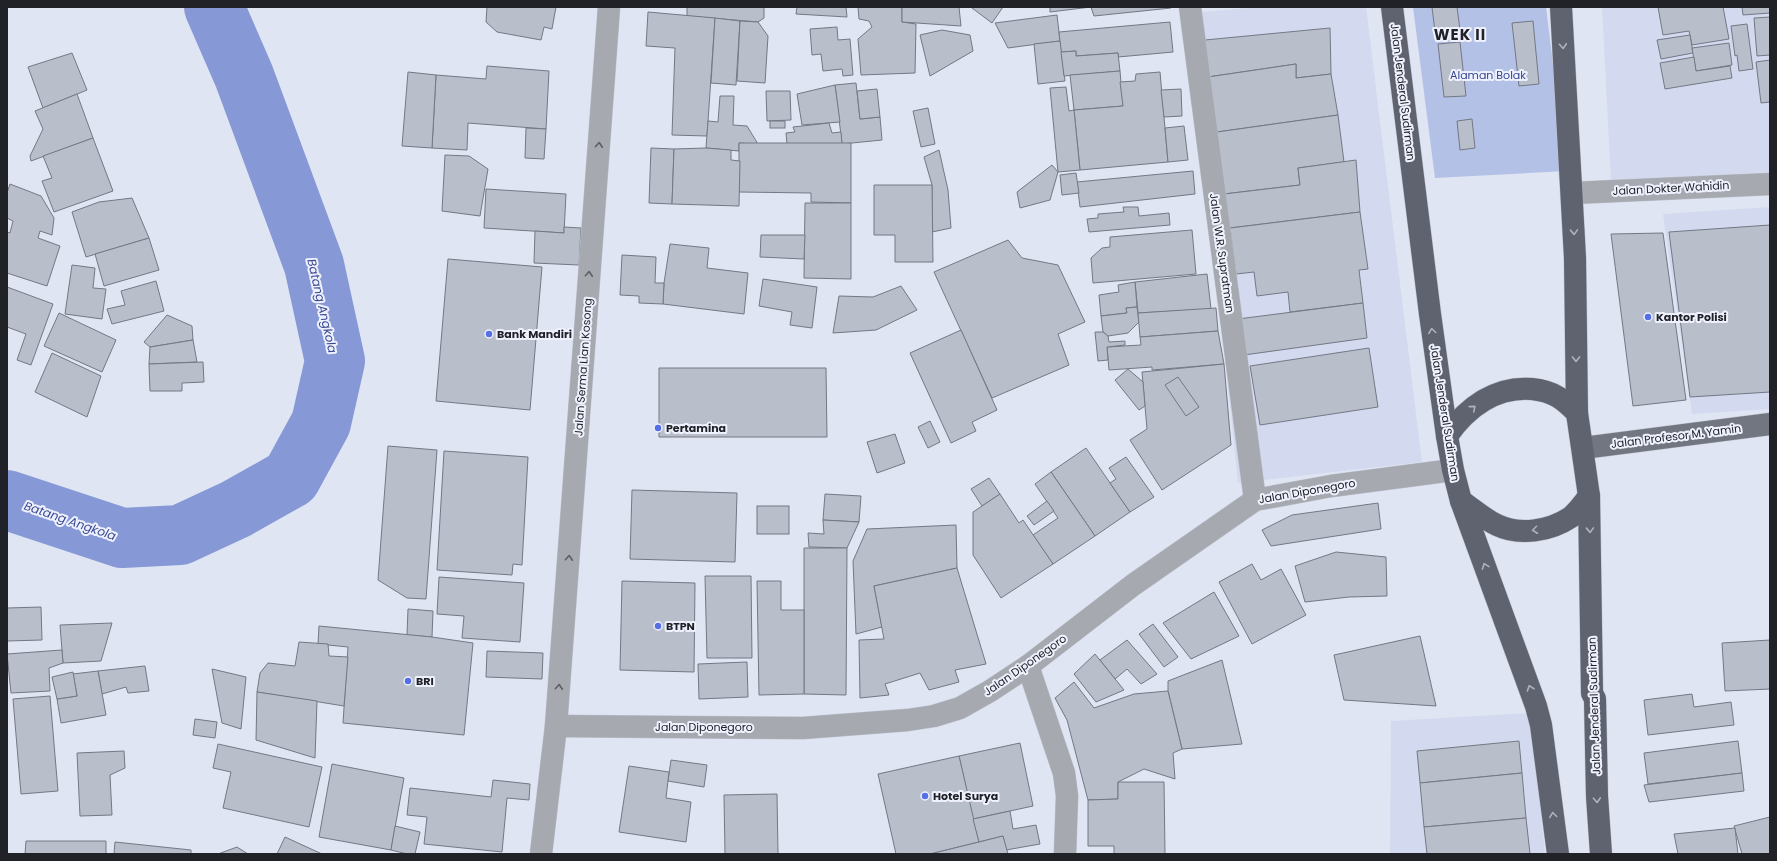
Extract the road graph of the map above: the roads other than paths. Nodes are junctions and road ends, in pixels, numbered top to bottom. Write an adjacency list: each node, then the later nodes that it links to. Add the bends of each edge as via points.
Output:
1 (609, 7): 16 (street, Jalan Serma Lian Kosong, one-way to 1)
2 (1190, 7): 13 (street, Jalan W.R. Supratman)
3 (1392, 7): 9 (highway, Jalan Jenderal Sudirman, one-way to 3)
4 (1561, 7): 6 (highway, Jalan Jenderal Sudirman, one-way to 6)
5 (1770, 184): 6 (street, Jalan Dokter Wahidin)
6 (1573, 193): 7 (highway, Jalan Jenderal Sudirman, one-way to 7)
7 (1577, 413): 9 (highway, one-way to 7, via 1481,401 1494,394 1511,390 1524,388 1546,391 1558,396); 10 (highway, Jalan Jenderal Sudirman)
8 (1770, 424): 10 (main road, Jalan Profesor M. Yamin)
9 (1447, 436): 11 (highway, Jalan Jenderal Sudirman)
10 (1583, 448): 12 (highway, Jalan Jenderal Sudirman)
11 (1453, 470): 13 (street, Jalan Diponegoro, via 1331,486); 14 (highway, Jalan Jenderal Sudirman)
12 (1590, 496): 14 (highway, one-way to 14, via 1572,516 1545,529 1531,531 1506,529); 20 (highway, Jalan Jenderal Sudirman, one-way to 20, via 1592,693 1595,699)
13 (1255, 500): 15 (street, Jalan Diponegoro, via 1133,585)
14 (1461, 500): 19 (highway, Jalan Jenderal Sudirman, one-way to 14, via 1541,725 1536,706)
15 (1028, 666): 16 (street, Jalan Diponegoro, via 960,708 908,720 803,728); 18 (street, via 1064,773 1068,796)
16 (556, 726): 17 (street, Jalan Serma Lian Kosong)
17 (541, 854)
18 (1065, 854)
19 (1558, 854)
20 (1601, 854)

